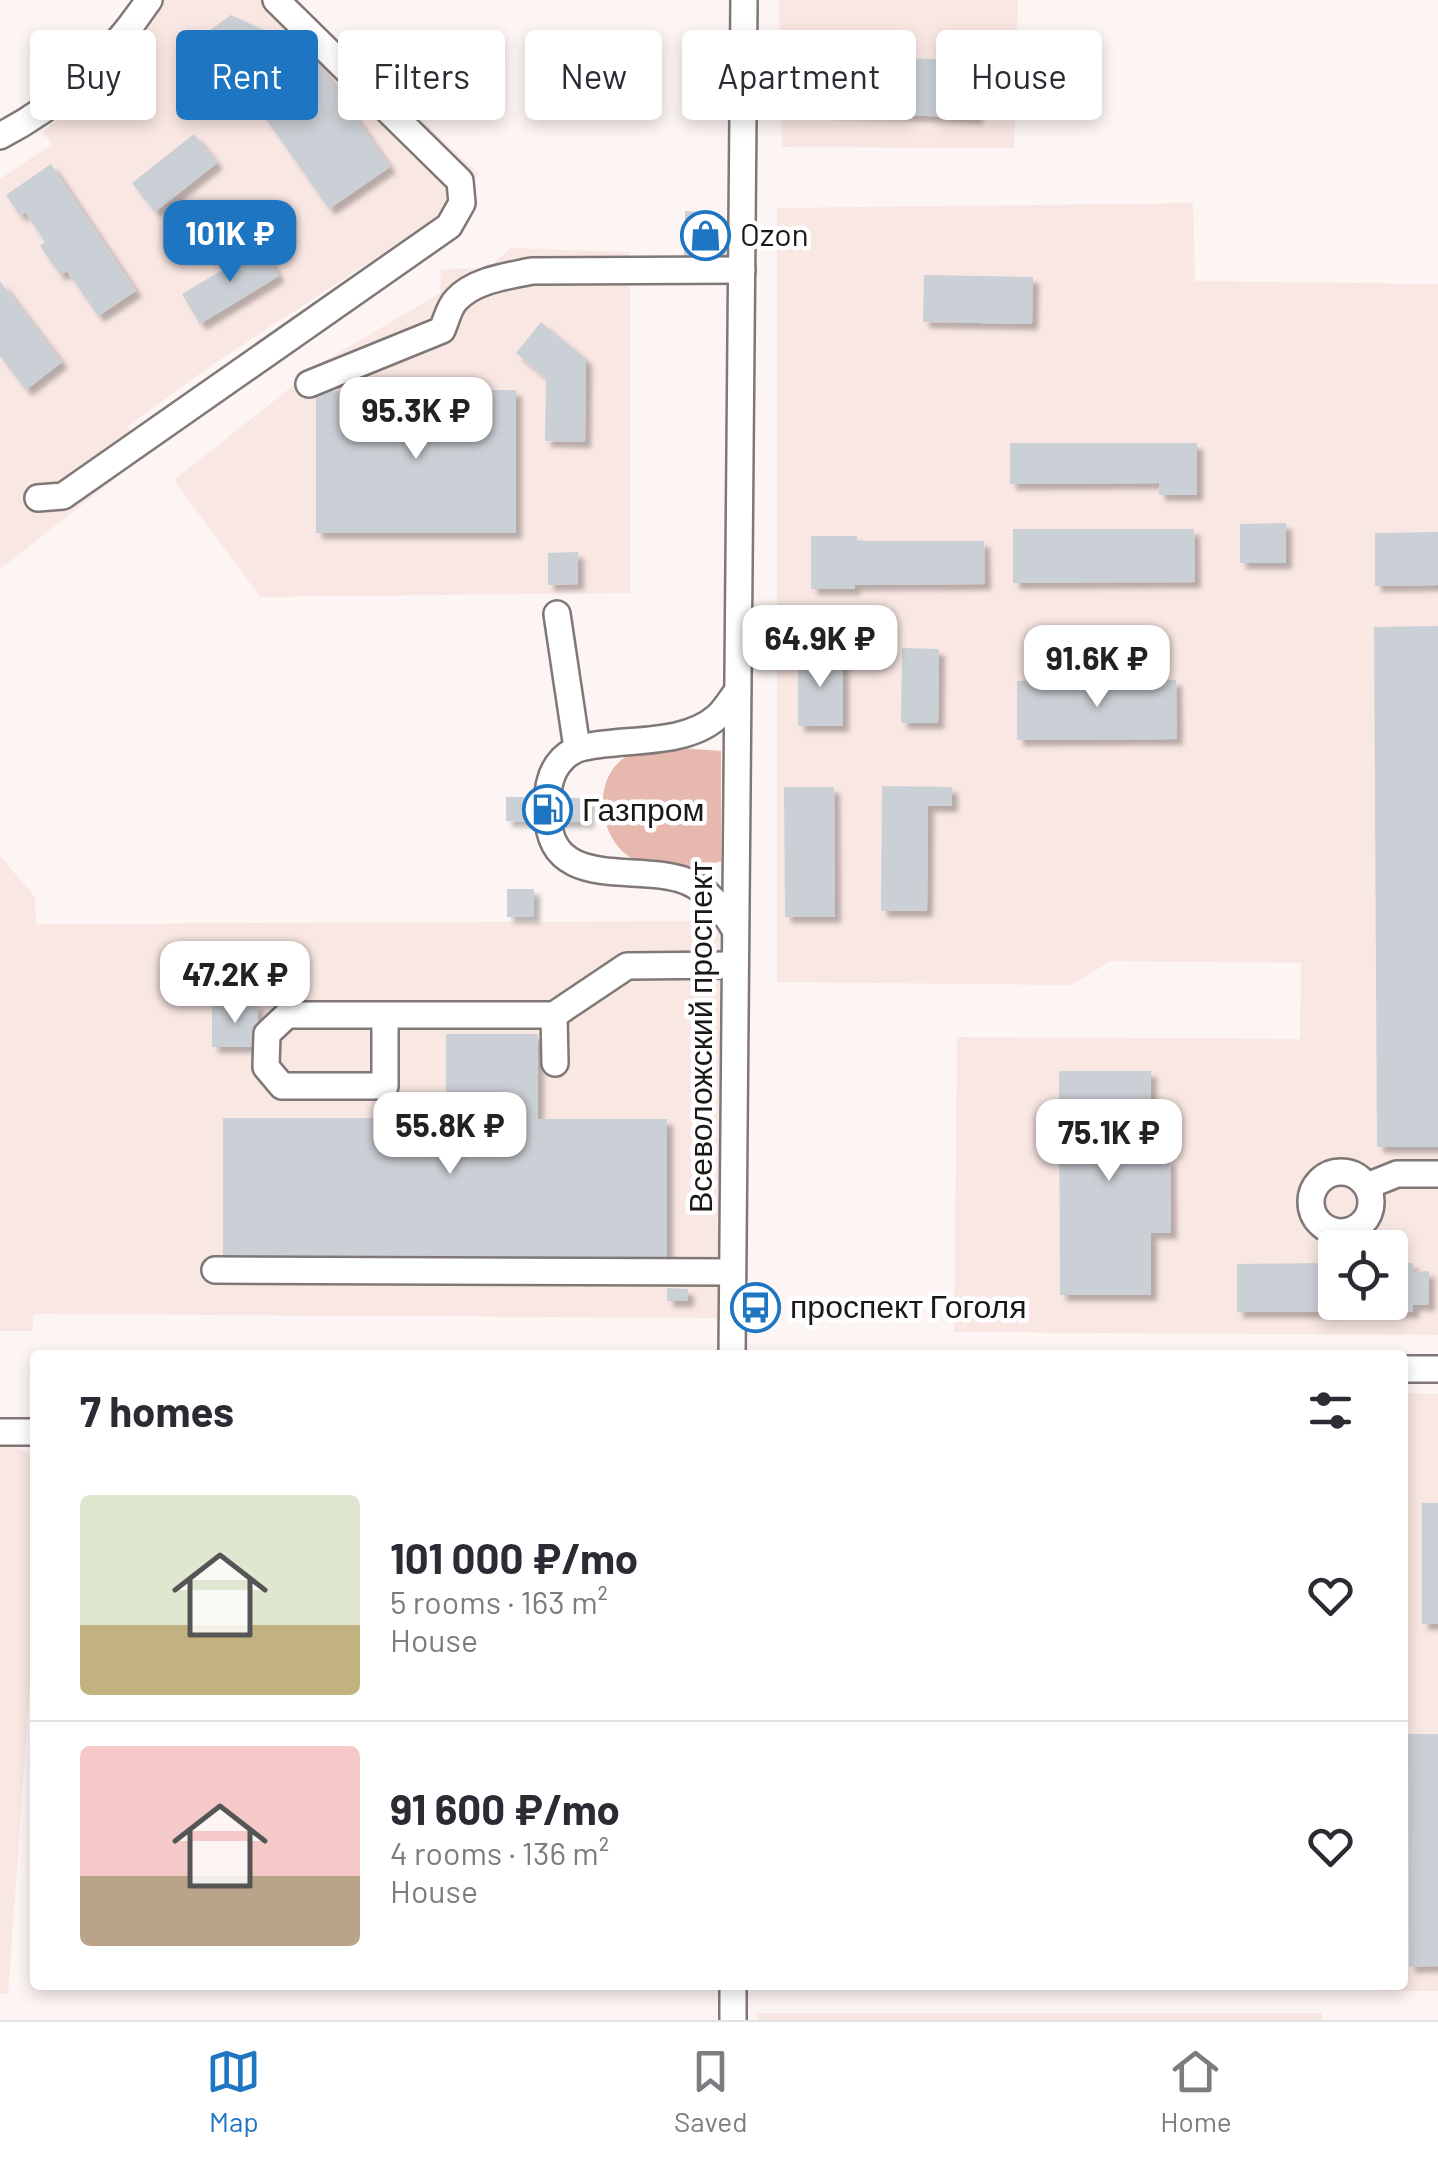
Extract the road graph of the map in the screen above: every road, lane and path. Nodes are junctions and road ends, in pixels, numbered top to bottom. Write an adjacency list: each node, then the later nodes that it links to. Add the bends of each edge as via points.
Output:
1 (150, 0): 4 (street, via 83,80)
2 (276, 0): 7 (street, via 460,181 462,203 449,226 64,496)
3 (744, 0): 5 (street, Всеволожский проспект)
4 (0, 136)
5 (742, 270): 6 (street, via 532,271 501,277 455,301 442,330); 9 (street, Всеволожский проспект)
6 (309, 384)
7 (38, 498)
8 (557, 614): 10 (street)
9 (736, 694): 10 (street, via 702,727); 11 (street, Всеволожский проспект)
10 (578, 748): 11 (street, via 552,772 548,790 548,830 556,849 592,869 685,880 720,905)
11 (734, 928): 12 (street, Всеволожский проспект)
12 (734, 965): 14 (street, via 627,966); 19 (street, Всеволожский проспект)
13 (385, 1015): 13 (street, via 385,1086 282,1086 266,1067 268,1034 287,1015); 14 (street)
14 (554, 1015): 15 (street)
15 (555, 1062)
16 (1438, 1174): 17 (street, via 1397,1174)
17 (1367, 1186)
18 (215, 1270): 19 (street)
19 (732, 1272): 20 (street, Всеволожский проспект)
20 (732, 1350)
21 (1408, 1368): 22 (street)
22 (1438, 1369)
23 (0, 1432): 24 (street)
24 (30, 1432)
25 (732, 1990): 26 (street)
26 (732, 2020)

